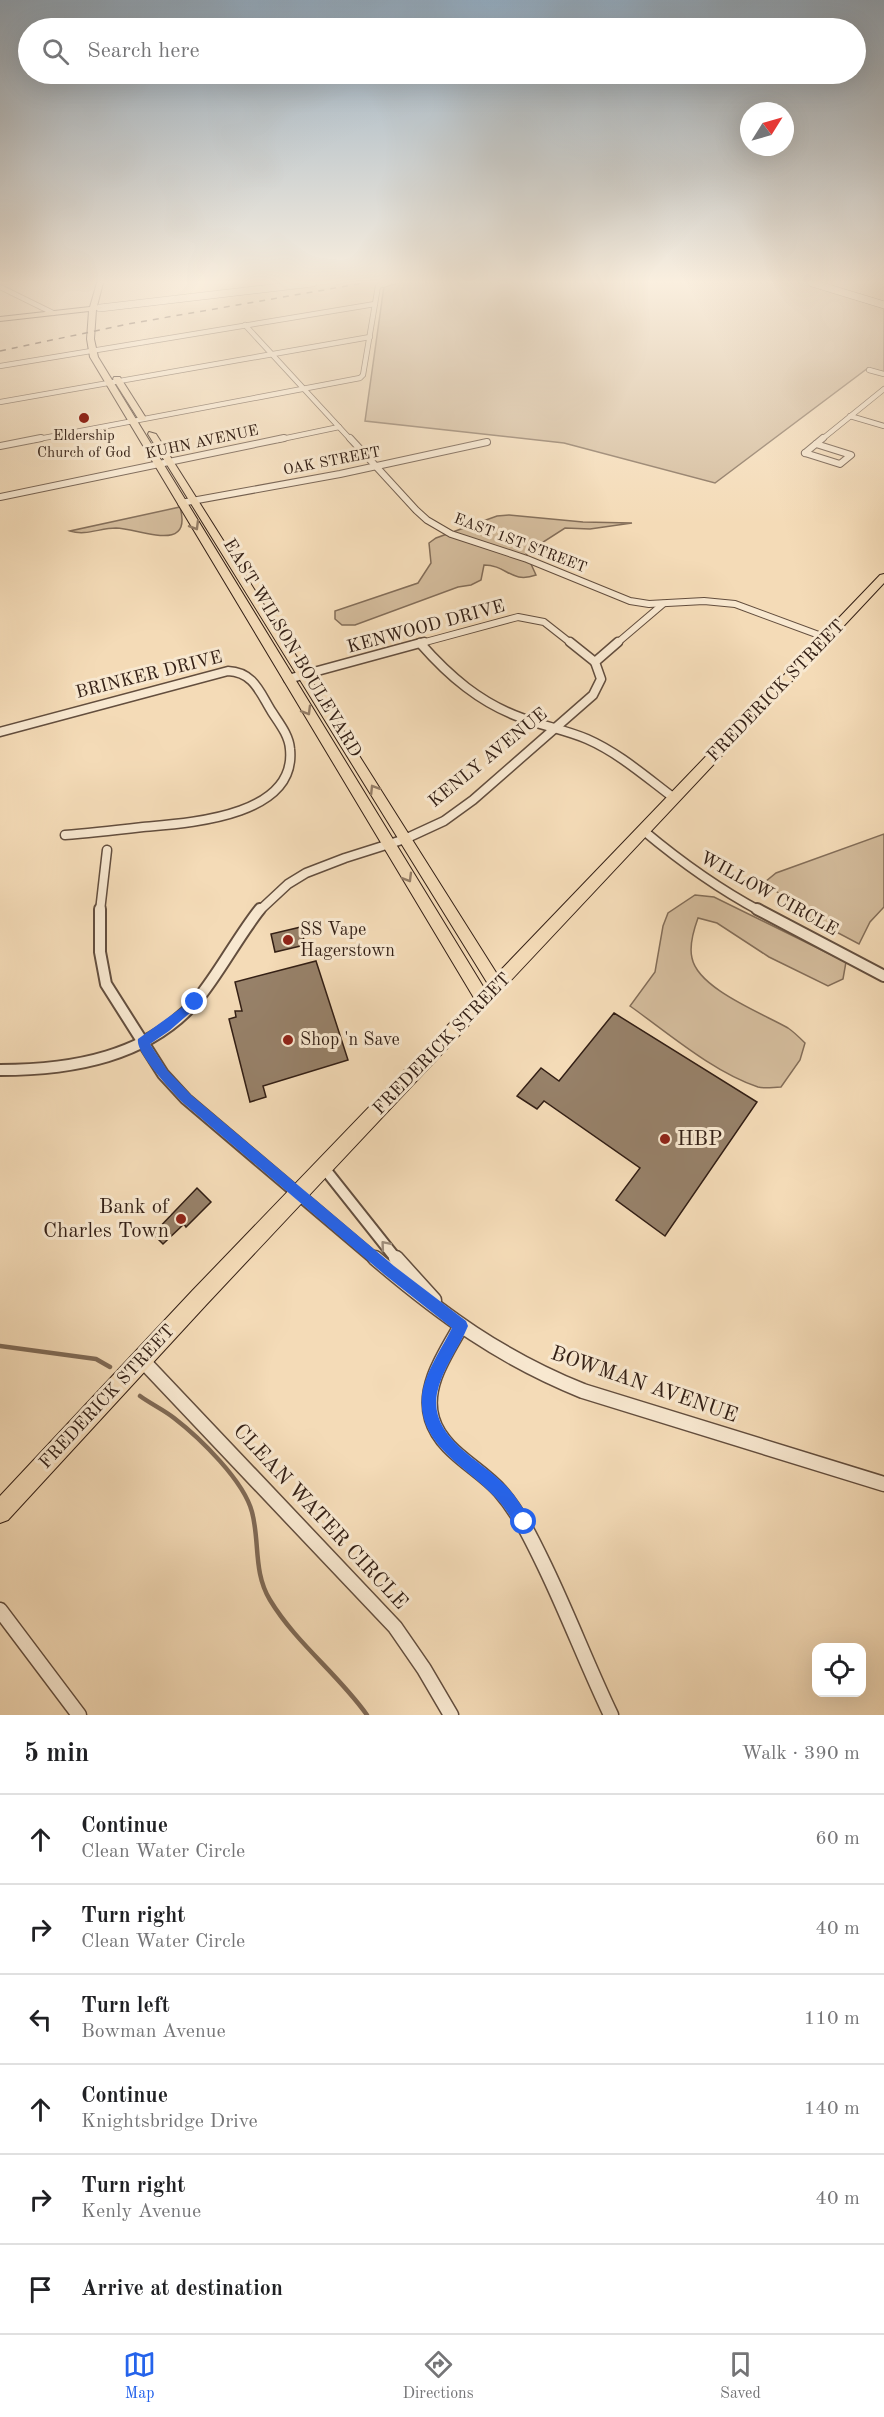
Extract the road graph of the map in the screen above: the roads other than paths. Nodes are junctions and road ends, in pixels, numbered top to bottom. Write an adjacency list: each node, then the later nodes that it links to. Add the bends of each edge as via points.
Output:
1 (18, 363): 7 (street)
2 (98, 363): 11 (main road, EAST WILSON BOULEVARD)
3 (108, 363): 10 (main road, EAST WILSON BOULEVARD)
4 (220, 363): 10 (street)
5 (280, 363): 12 (street, EAST 1ST STREET)
6 (365, 363): 12 (street, via 363,375 354,380)
7 (0, 366)
8 (869, 370): 9 (street)
9 (884, 374)
10 (118, 381): 11 (street); 16 (main road, EAST WILSON BOULEVARD)
11 (109, 383): 14 (street); 16 (main road, EAST WILSON BOULEVARD)
12 (304, 389): 16 (street); 18 (street, EAST 1ST STREET)
13 (884, 389): 15 (street)
14 (0, 402)
15 (850, 416): 17 (street); 20 (street)
16 (138, 421): 21 (street); 22 (main road, EAST WILSON BOULEVARD)
17 (884, 426)
18 (339, 427): 22 (street, KUHN AVENUE); 23 (street, EAST 1ST STREET)
19 (487, 442): 23 (street, OAK STREET)
20 (816, 444): 20 (street, via 851,454 840,464 805,453)
21 (0, 446)
22 (164, 463): 24 (street, KUHN AVENUE); 25 (main road, EAST WILSON BOULEVARD)
23 (375, 466): 25 (street, OAK STREET); 27 (street, EAST 1ST STREET, via 422,515 451,534 527,559 630,601)
24 (0, 497)
25 (188, 502): 31 (main road, EAST WILSON BOULEVARD); 32 (main road, EAST WILSON BOULEVARD, one-way to 32)
26 (884, 577): 28 (main road, FREDERICK STREET)
27 (663, 604): 28 (street, EAST 1ST STREET, via 735,604); 30 (street)
28 (827, 638): 35 (main road, FREDERICK STREET)
29 (420, 643): 30 (street, KENWOOD DRIVE, via 507,619 527,618 544,622); 31 (street, KENWOOD DRIVE); 33 (street, via 443,671 470,693 502,710)
30 (595, 662): 33 (street, KENLY AVENUE, via 600,686)
31 (303, 675): 32 (street, KENWOOD DRIVE); 38 (main road, EAST WILSON BOULEVARD, one-way to 31)
32 (288, 679): 39 (main road, EAST WILSON BOULEVARD, one-way to 39)
33 (555, 728): 35 (street, via 608,750); 38 (street, KENLY AVENUE, via 444,822)
34 (0, 732): 37 (street, BRINKER DRIVE, via 228,671 243,672 259,688 290,748 287,771 268,795 224,817)
35 (674, 798): 36 (main road, FREDERICK STREET)
36 (644, 831): 43 (street, WILLOW CIRCLE, via 706,880); 44 (main road, FREDERICK STREET)
37 (65, 835)
38 (405, 838): 39 (street, KENLY AVENUE); 42 (main road, EAST WILSON BOULEVARD)
39 (388, 844): 41 (main road, EAST WILSON BOULEVARD, one-way to 41); 46 (street, KENLY AVENUE, via 305,874 273,897 249,921 197,999 184,1013)
40 (107, 850): 46 (street, BOWMAN AVENUE, via 101,907 101,969)
41 (424, 903): 42 (main road, via 435,903 456,936); 45 (main road, EAST WILSON BOULEVARD)
42 (469, 941): 44 (main road, EAST WILSON BOULEVARD)
43 (884, 976)
44 (497, 986): 45 (main road, FREDERICK STREET)
45 (483, 1000): 48 (main road, FREDERICK STREET)
46 (142, 1042): 47 (street, KENLY AVENUE, via 65,1068); 49 (street, BOWMAN AVENUE, via 186,1099)
47 (0, 1070)
48 (324, 1168): 49 (main road, FREDERICK STREET); 50 (street, one-way to 48, via 386,1247)
49 (299, 1193): 50 (street, BOWMAN AVENUE); 51 (main road, FREDERICK STREET)
50 (456, 1323): 52 (street, BOWMAN AVENUE, via 522,1364 584,1391); 57 (street, via 430,1394 436,1433 500,1490 524,1522)
51 (142, 1360): 53 (main road, FREDERICK STREET); 56 (street, CLEAN WATER CIRCLE, via 395,1627)
52 (884, 1484)
53 (0, 1512)
54 (0, 1610): 55 (street)
55 (79, 1715)
56 (452, 1715)
57 (611, 1715)

